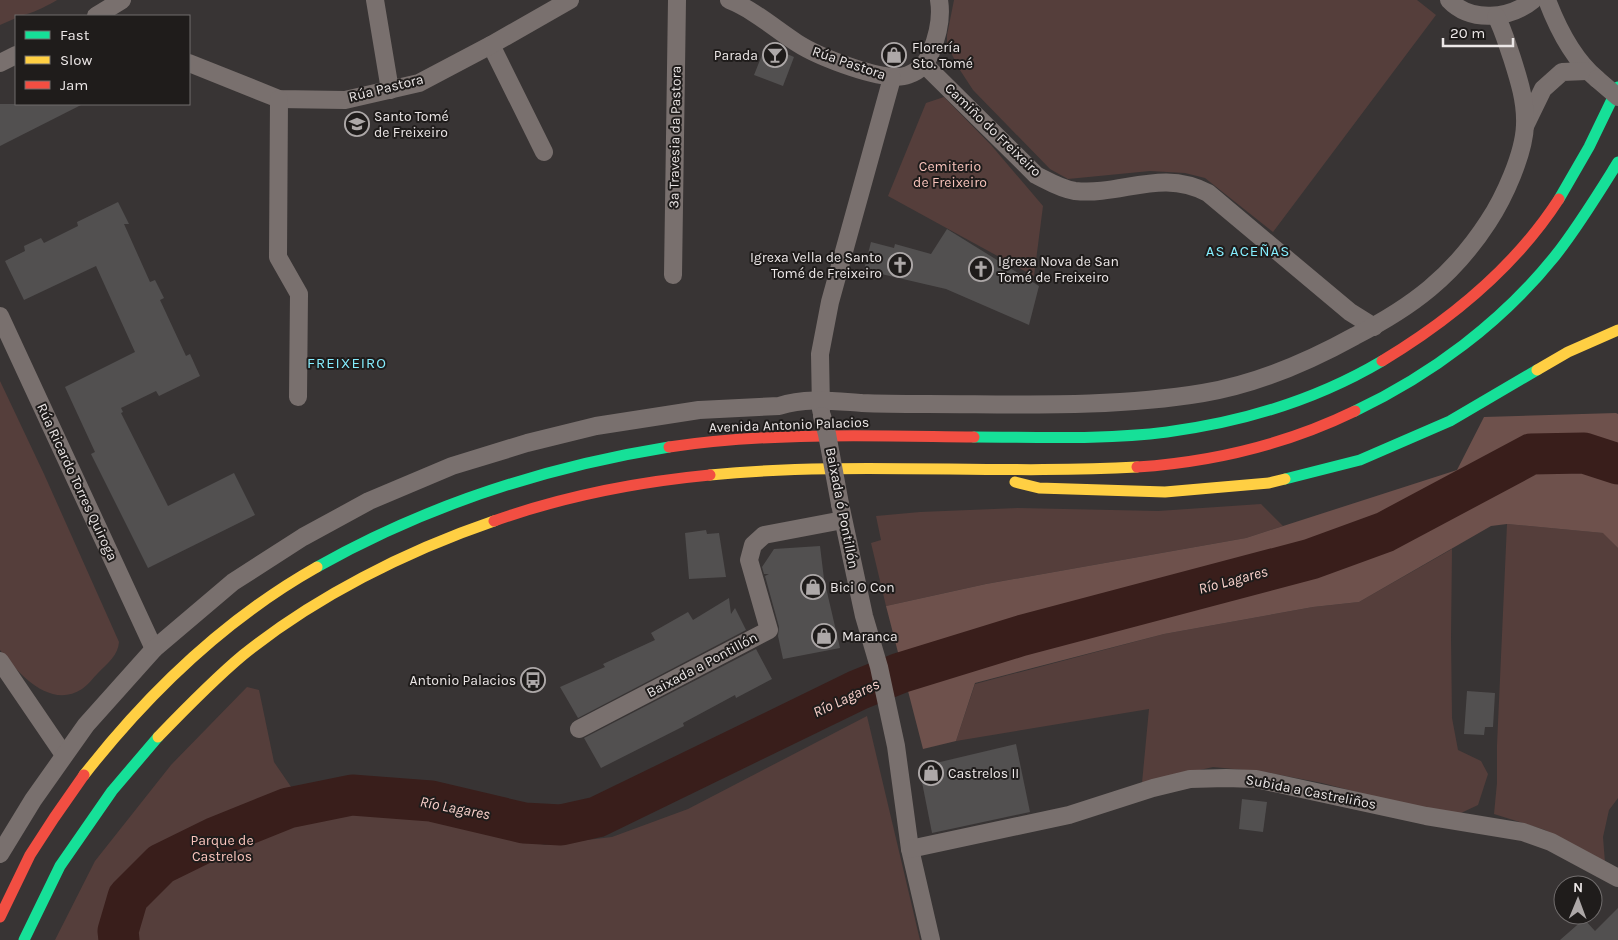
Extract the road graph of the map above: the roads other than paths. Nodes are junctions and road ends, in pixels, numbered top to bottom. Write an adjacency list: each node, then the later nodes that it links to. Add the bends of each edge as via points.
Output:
1 (122, 0): 10 (street)
2 (375, 0): 20 (street)
3 (570, 0): 12 (street, Rúa Pastora)
4 (677, 0): 26 (street, 3ª Travesia da Pastora)
5 (730, 0): 18 (street, Rúa Pastora, via 798,44 858,69)
6 (939, 0): 16 (street, via 941,11 936,39)
7 (1449, 0): 11 (street, via 1474,14)
8 (1533, 0): 11 (street, via 1523,9)
9 (1547, 0): 17 (street, via 1567,43)
10 (102, 15)
11 (1496, 16): 23 (street, via 1521,86)
12 (491, 45): 20 (street, Rúa Pastora, via 419,83); 24 (street)
13 (15, 56): 14 (street)
14 (0, 63)
15 (190, 63): 22 (street, Rúa Pastora)
16 (926, 65): 18 (street, via 907,76); 28 (street, Camiño do Freixeiro, via 1036,174 1074,191 1156,183 1184,183 1197,187 1350,312)
17 (1592, 75): 21 (street, bridge); 23 (street, via 1562,72 1543,89)
18 (892, 78): 31 (street, Baixada ó Pontillón, via 830,302 820,354)
19 (1618, 87): 41 (main road, Avenida Antonio Palacios, via 1595,137 1562,193 1530,237 1492,279 1434,328 1400,351 1360,374 1282,407 1199,428 1094,437 823,437 658,449 600,459 481,492 419,516 339,554 266,598 228,627 126,724 90,767 28,858)
20 (390, 90): 22 (street, Rúa Pastora, via 345,100)
21 (1618, 97)
22 (279, 99): 30 (street, via 278,257 299,294)
23 (1525, 126): 28 (street, via 1518,160 1499,206 1474,244 1426,292)
24 (544, 152)
25 (1618, 162): 32 (main road, via 1564,244 1489,324 1435,367 1350,414 1262,447 1181,463 1106,469)
26 (673, 275)
27 (0, 316): 34 (street, Rúa Ricardo Torres Quiroga)
28 (1374, 327): 31 (street, via 1315,358 1205,393 1138,402 894,404)
29 (1618, 330): 32 (main road, via 1568,352 1450,421 1360,460 1269,483 1165,492 1039,488)
30 (298, 397)
31 (821, 408): 33 (street, Baixada ó Pontillón, bridge); 34 (street, via 791,402 779,406 699,410 596,426 452,466 369,501 304,537 233,582)
32 (960, 469): 42 (main road, via 796,470 662,480 607,490 502,517 384,567 321,601 285,625 244,655 175,719 104,802 58,870)
33 (841, 512): 36 (street, Baixada a Pontillón, via 764,535 753,545 749,560 769,630); 38 (street, Baixada ó Pontillón, via 894,736)
34 (154, 649): 37 (street, via 86,725)
35 (0, 661): 37 (street)
36 (579, 729)
37 (64, 755): 39 (street)
38 (910, 849): 40 (street, Subida a Castreliños, via 1069,815 1190,780 1256,779 1426,816 1523,832 1551,842); 43 (street, Baixada ó Pontillón)
39 (0, 854)
40 (1618, 878)
41 (0, 917)
42 (24, 940)
43 (931, 940)

